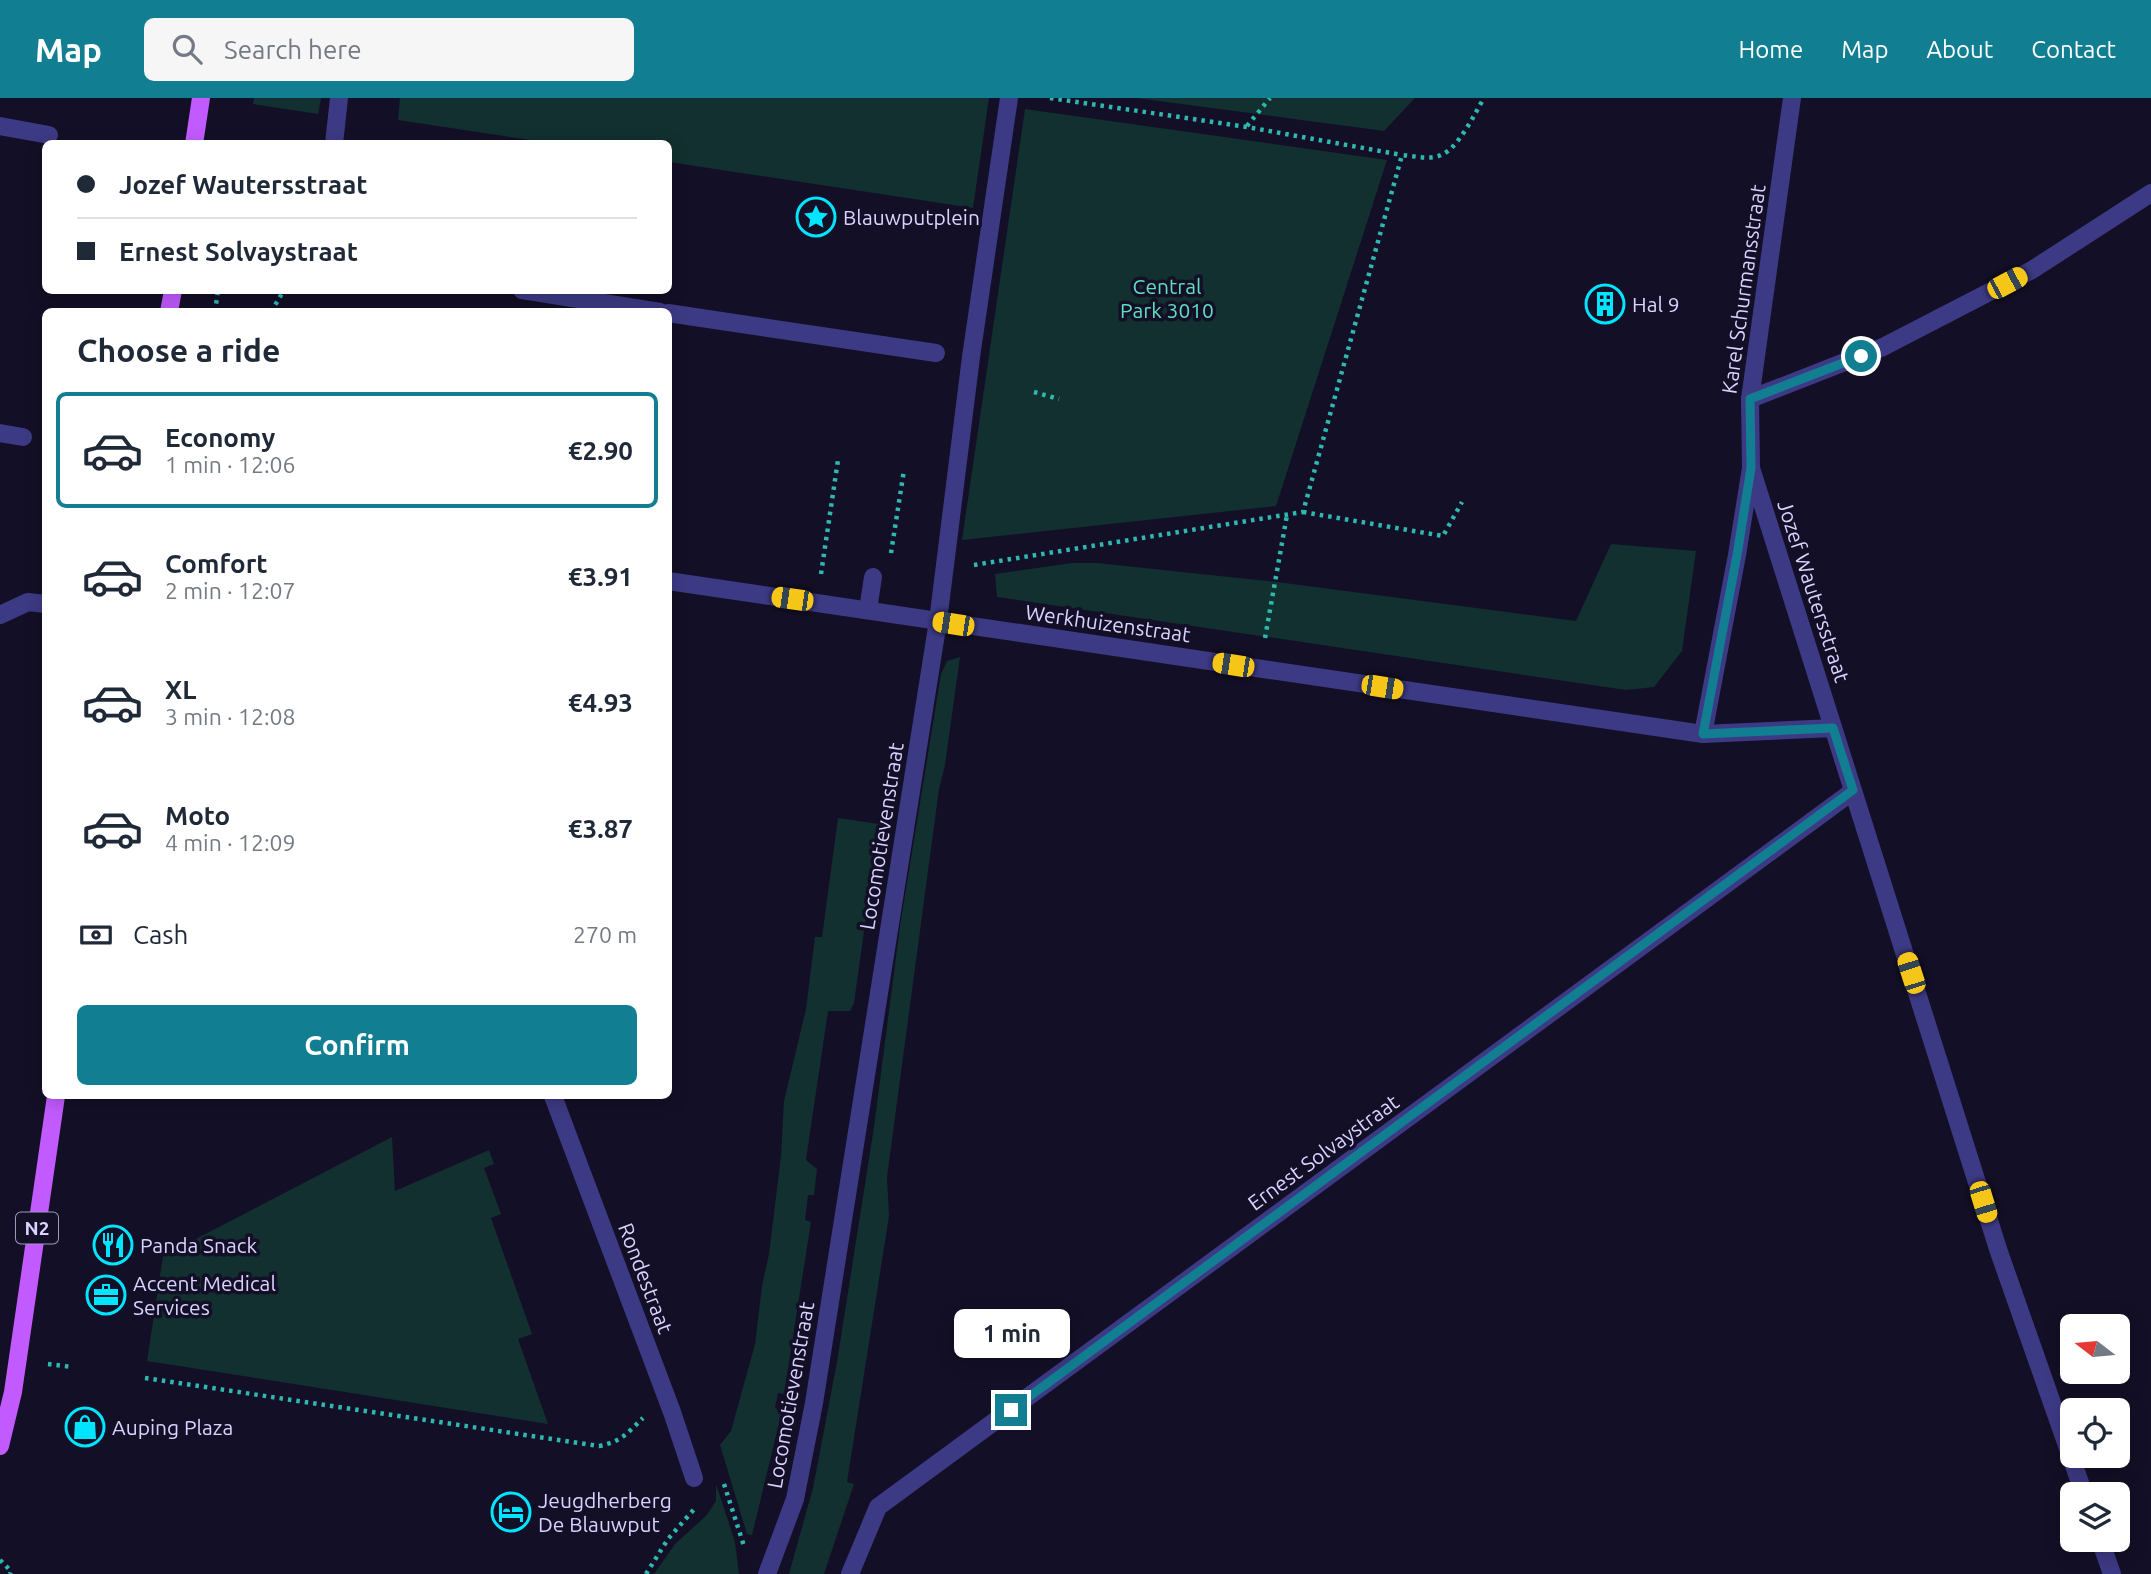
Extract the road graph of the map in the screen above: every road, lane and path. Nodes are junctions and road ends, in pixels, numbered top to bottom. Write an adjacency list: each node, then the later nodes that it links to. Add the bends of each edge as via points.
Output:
1 (201, 98): 11 (main road)
2 (339, 98): 12 (street)
3 (1009, 98): 31 (street, Locomotievenstraat)
4 (1050, 98): 9 (path)
5 (1270, 98): 9 (path)
6 (1483, 98): 13 (path, via 1450,150 1441,155)
7 (1792, 98): 21 (street, Karel Schurmansstraat)
8 (0, 126): 10 (street)
9 (1247, 127): 13 (path)
10 (49, 135)
11 (195, 140)
12 (334, 140)
13 (1402, 155): 28 (path)
14 (2151, 192): 21 (street, via 2032,270 1883,347)
15 (547, 294): 16 (street)
16 (635, 308)
17 (672, 314): 18 (street)
18 (936, 354)
19 (1034, 392): 20 (path)
20 (1059, 399)
21 (1750, 399): 25 (street, Karel Schurmansstraat)
22 (0, 433): 23 (street)
23 (23, 437)
24 (838, 460): 34 (path)
25 (1751, 468): 40 (street, Jozef Wautersstraat); 41 (street, Karel Schurmansstraat)
26 (904, 470): 30 (path)
27 (1462, 502): 28 (path, via 1443,536)
28 (1303, 512): 29 (path)
29 (1287, 515): 31 (path); 39 (path)
30 (889, 563)
31 (944, 570): 38 (street, Locomotievenstraat)
32 (873, 577): 36 (street)
33 (672, 582): 34 (street, Werkhuizenstraat)
34 (817, 603): 36 (street, Werkhuizenstraat)
35 (42, 604): 37 (street, via 28,602)
36 (868, 610): 38 (street, Werkhuizenstraat)
37 (0, 615)
38 (938, 621): 41 (street, Werkhuizenstraat); 54 (street, Locomotievenstraat, via 814,1403 795,1499)
39 (1266, 635)
40 (1833, 728): 41 (street, Werkhuizenstraat); 42 (street)
41 (1703, 734)
42 (1853, 790): 49 (street, via 1999,1252); 55 (street, Ernest Solvaystraat, via 878,1507)
43 (56, 1099): 47 (main road, N2, via 13,1392)
44 (554, 1099): 46 (street, Rondestraat)
45 (145, 1378): 46 (path, via 599,1446 627,1435 653,1409)
46 (672, 1412): 48 (street, Rondestraat)
47 (0, 1446)
48 (694, 1478): 53 (path, via 700,1494 696,1507)
49 (2080, 1482)
50 (2104, 1552): 56 (street)
51 (0, 1560): 52 (path)
52 (10, 1574)
53 (646, 1574)
54 (767, 1574)
55 (850, 1574)
56 (2112, 1574)

